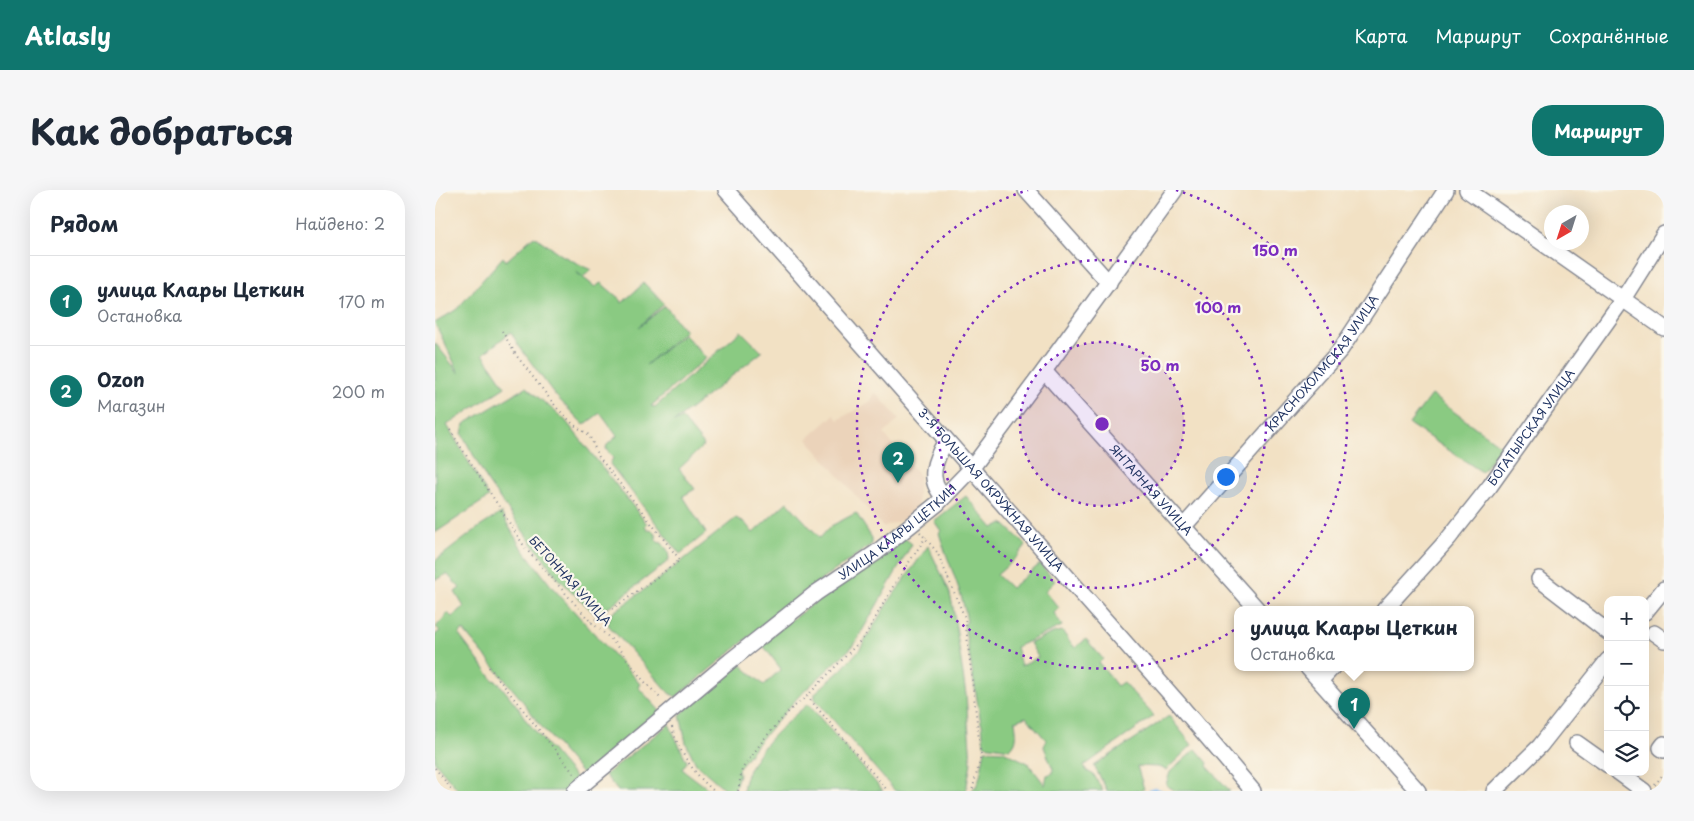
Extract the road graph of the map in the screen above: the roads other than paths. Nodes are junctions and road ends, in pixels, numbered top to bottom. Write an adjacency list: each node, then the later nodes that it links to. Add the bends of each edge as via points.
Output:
1 (726, 190): 11 (street, 3-Я БОЛЬШАЯ ОКРУЖНАЯ УЛИЦА)
2 (1026, 190): 7 (street)
3 (1175, 190): 7 (street, УЛИЦА КЛАРЫ ЦЕТКИН)
4 (1446, 190): 14 (street, КРАСНОХОЛМСКАЯ УЛИЦА, via 1341,349)
5 (1467, 190): 8 (street)
6 (1664, 234): 8 (street, БОГАТЫРСКАЯ УЛИЦА)
7 (1109, 283): 10 (street, УЛИЦА КЛАРЫ ЦЕТКИН)
8 (1623, 299): 9 (street); 18 (street, БОГАТЫРСКАЯ УЛИЦА, via 1469,513)
9 (1664, 328)
10 (1044, 371): 12 (street, УЛИЦА КЛАРЫ ЦЕТКИН); 14 (street, ЯНТАРНАЯ УЛИЦА)
11 (946, 441): 12 (street, 3-Я БОЛЬШАЯ ОКРУЖНАЯ УЛИЦА); 13 (street, via 937,455 933,474 938,492)
12 (971, 469): 13 (street, УЛИЦА КЛАРЫ ЦЕТКИН); 31 (street, 3-Я БОЛЬШАЯ ОКРУЖНАЯ УЛИЦА)
13 (944, 497): 30 (street, УЛИЦА КЛАРЫ ЦЕТКИН, via 877,552 815,593)
14 (1184, 526): 17 (street, ЯНТАРНАЯ УЛИЦА)
15 (1539, 579): 20 (street)
16 (1664, 588): 19 (street)
17 (1254, 606)
18 (1388, 606)
19 (1649, 607)
20 (1604, 629)
21 (1604, 665): 33 (street, via 1540,746)
22 (1311, 671): 24 (street)
23 (1329, 671): 24 (street)
24 (1320, 681): 32 (street)
25 (1577, 743): 28 (street)
26 (1664, 744): 27 (street, via 1661,748)
27 (1664, 750)
28 (1604, 762)
29 (1623, 776): 34 (street)
30 (579, 788)
31 (1253, 791)
32 (1418, 791)
33 (1494, 791)
34 (1644, 791)

